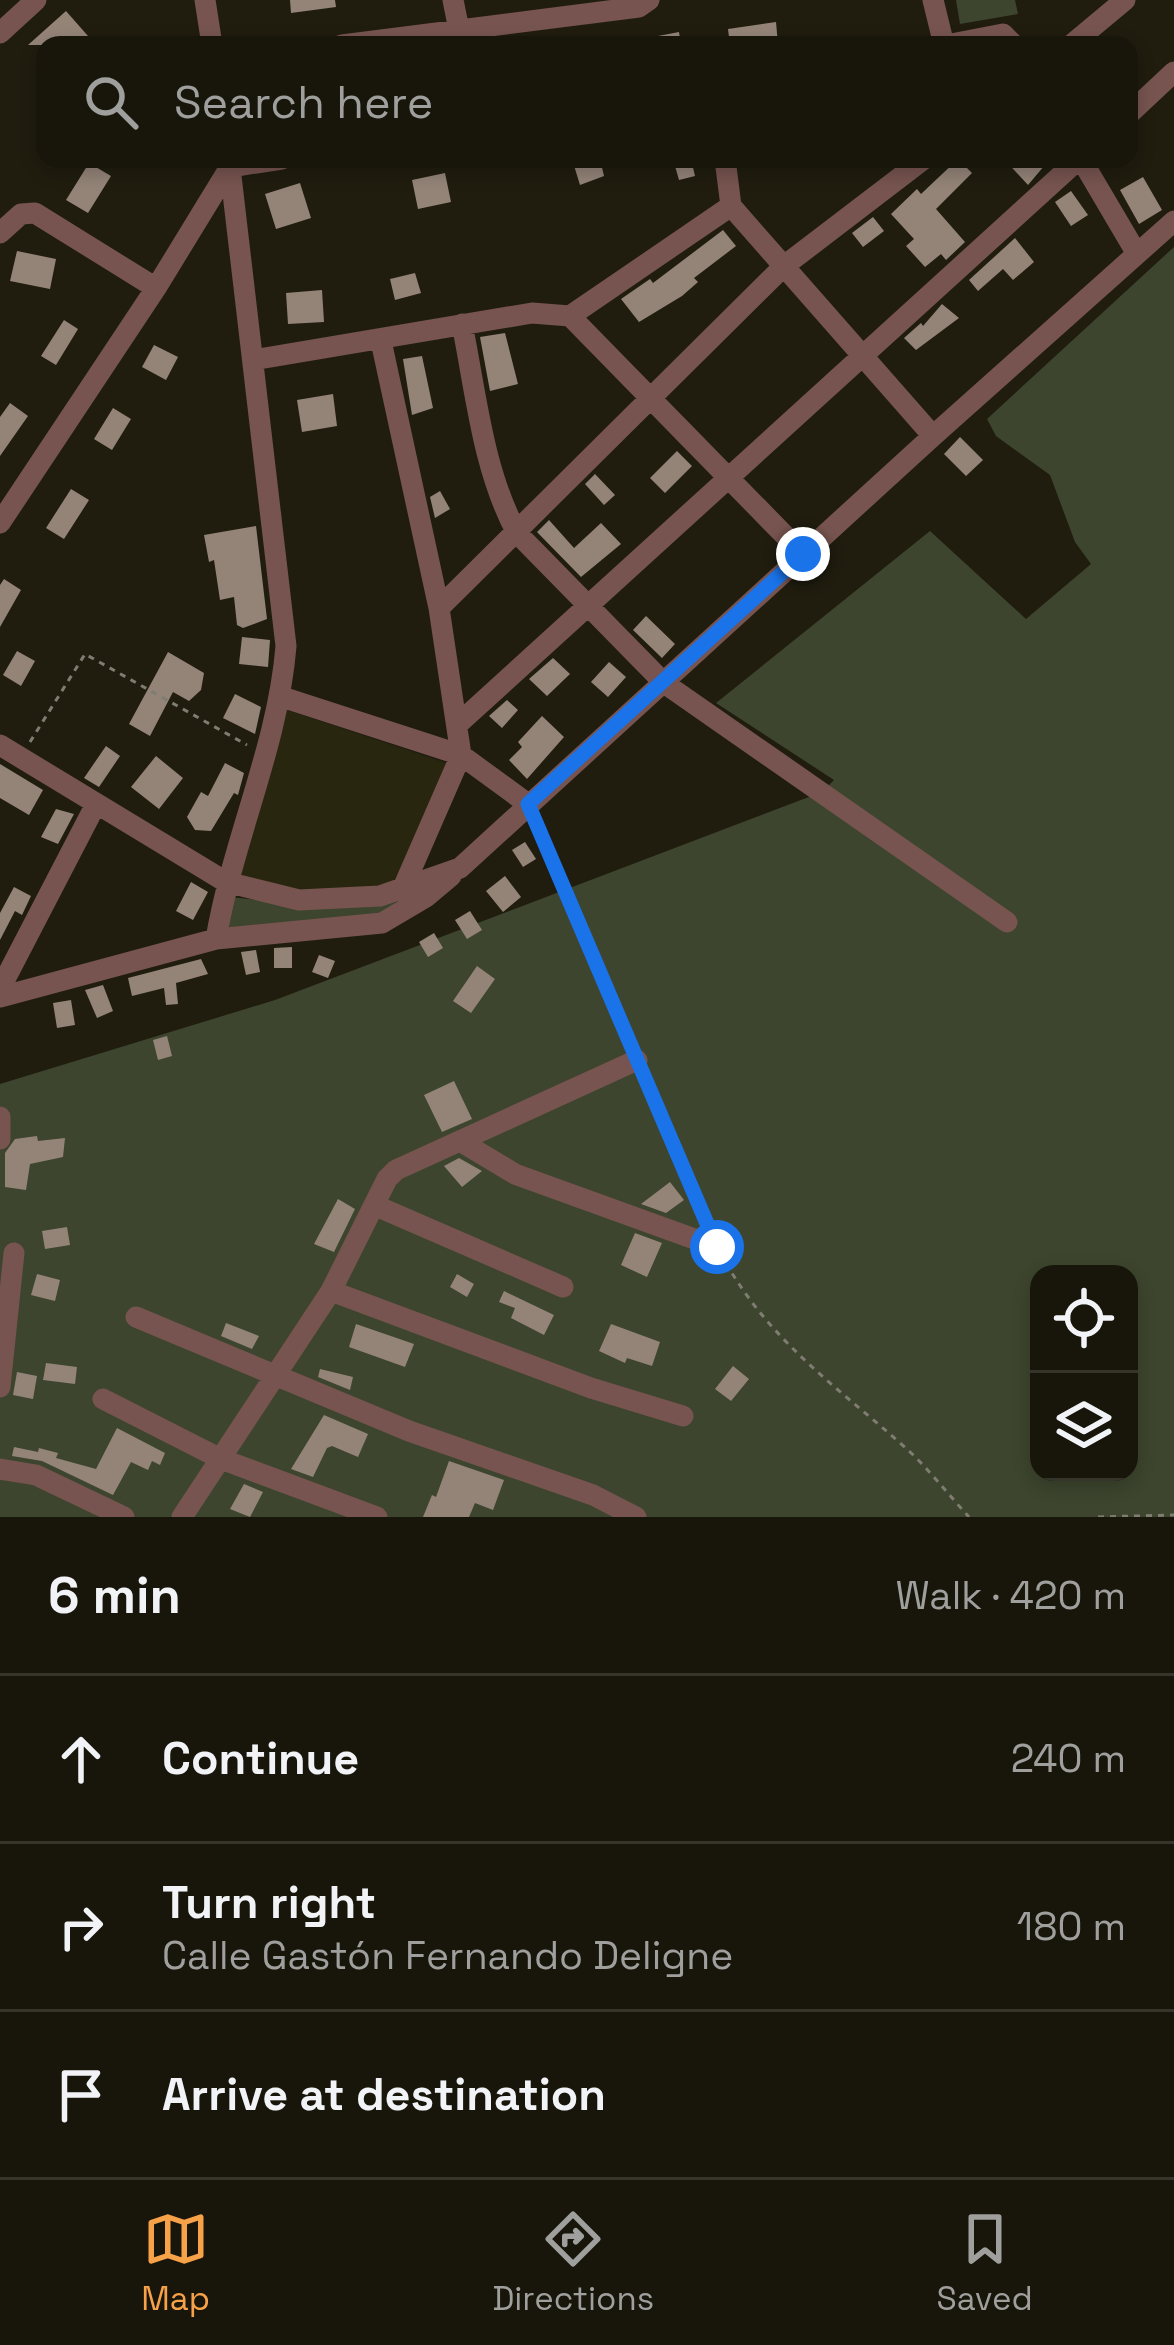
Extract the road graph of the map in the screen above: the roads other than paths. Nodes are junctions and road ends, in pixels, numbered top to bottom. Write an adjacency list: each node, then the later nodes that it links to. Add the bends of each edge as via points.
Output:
1 (36, 0): 8 (street)
2 (206, 0): 9 (street)
3 (453, 0): 7 (street)
4 (649, 0): 7 (street, via 639,8)
5 (933, 0): 11 (street)
6 (1125, 0): 12 (street)
7 (459, 30): 10 (street)
8 (0, 33)
9 (211, 36)
10 (436, 36)
11 (943, 36)
12 (1082, 36)
13 (1174, 73): 14 (street)
14 (1138, 105)
15 (227, 168): 26 (street)
16 (231, 168): 31 (street)
17 (726, 168): 21 (street)
18 (912, 168): 25 (street)
19 (1070, 168): 30 (street)
20 (1085, 168): 24 (street)
21 (731, 206): 25 (street); 27 (street)
22 (1174, 221): 24 (street)
23 (2, 226): 26 (street, via 35,213)
24 (1137, 254): 33 (street)
25 (784, 266): 30 (street); 32 (street)
26 (155, 288): 35 (street)
27 (570, 316): 28 (street); 32 (street)
28 (462, 324): 29 (street); 36 (street, via 502,507)
29 (381, 341): 31 (street); 39 (street)
30 (863, 356): 33 (street); 34 (street)
31 (253, 360): 41 (street, via 286,646)
32 (649, 397): 34 (street); 36 (street)
33 (932, 436): 37 (street)
34 (728, 478): 37 (street); 38 (street)
35 (0, 523)
36 (517, 533): 38 (street); 39 (street)
37 (803, 554): 40 (street)
38 (588, 606): 40 (street); 42 (street)
39 (439, 608): 42 (street)
40 (664, 683): 46 (street); 50 (street)
41 (282, 697): 44 (street); 48 (street)
42 (458, 724): 44 (street)
43 (0, 745): 45 (street)
44 (461, 754): 46 (street); 49 (street)
45 (97, 804): 48 (street); 52 (street)
46 (528, 804): 47 (street)
47 (460, 868): 49 (street); 51 (street, via 382,923)
48 (226, 882): 49 (street, via 299,900); 51 (street)
49 (403, 888)
50 (1007, 922)
51 (216, 939): 52 (street)
52 (0, 993)
53 (637, 1060): 56 (street)
54 (0, 1117): 55 (street)
55 (0, 1139)
56 (460, 1141): 57 (street, via 396,1170); 58 (street, via 515,1174)
57 (374, 1205): 60 (street); 61 (street)
58 (717, 1247)
59 (14, 1253): 64 (street)
60 (563, 1287)
61 (331, 1291): 63 (street); 66 (street)
62 (136, 1317): 63 (street)
63 (277, 1375): 67 (street); 72 (street)
64 (0, 1387)
65 (103, 1399): 67 (street)
66 (682, 1415)
67 (221, 1459): 70 (street); 71 (street)
68 (0, 1469): 69 (street, via 36,1475)
69 (124, 1517)
70 (182, 1517)
71 (377, 1517)
72 (636, 1517)

